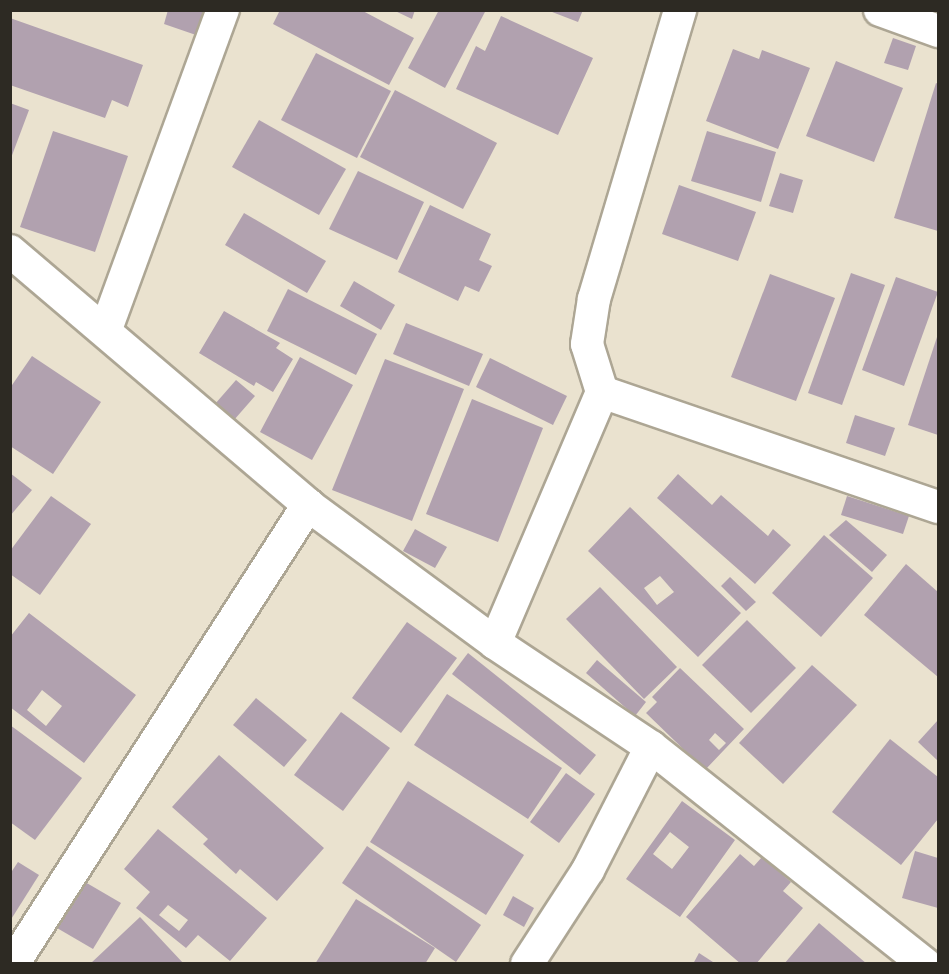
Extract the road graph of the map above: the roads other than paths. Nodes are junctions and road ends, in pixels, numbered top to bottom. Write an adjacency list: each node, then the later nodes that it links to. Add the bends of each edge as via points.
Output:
1 (223, 10): 6 (street)
2 (680, 10): 7 (street, via 594,299 587,344)
3 (880, 10): 4 (street)
4 (939, 31)
5 (10, 251): 6 (street)
6 (106, 329): 8 (street)
7 (602, 392): 9 (street); 10 (street)
8 (308, 505): 10 (street); 12 (street)
9 (939, 507)
10 (495, 643): 11 (street)
11 (651, 747): 13 (street, via 588,870); 14 (street)
12 (13, 963)
13 (527, 963)
14 (925, 963)

